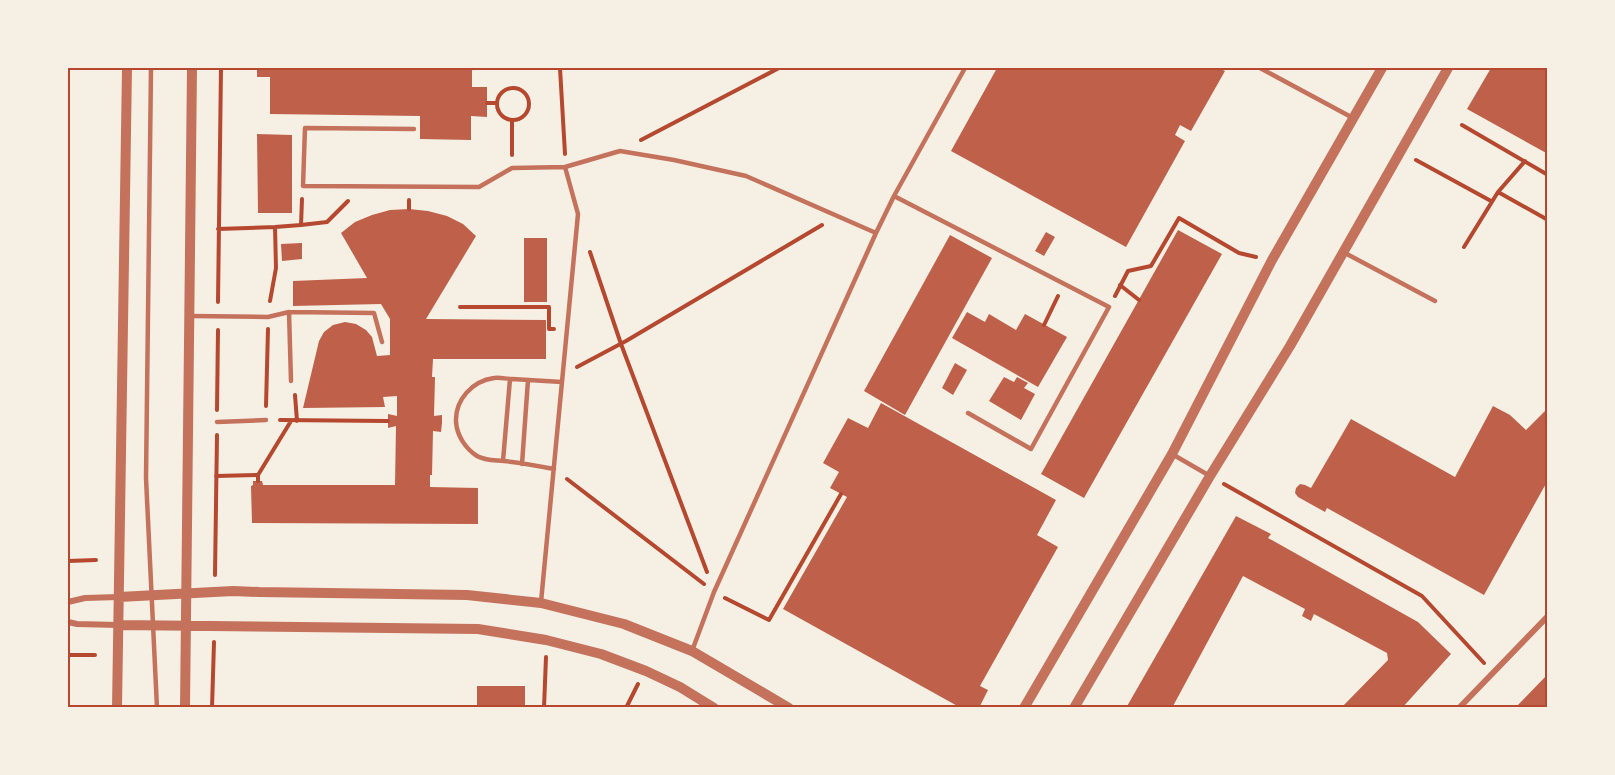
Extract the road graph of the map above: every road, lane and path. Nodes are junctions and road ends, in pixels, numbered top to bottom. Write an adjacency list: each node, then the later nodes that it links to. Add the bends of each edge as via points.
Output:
1 (126, 68): 77 (street)
2 (151, 68): 76 (lane, via 146,470)
3 (192, 68): 45 (street)
4 (220, 68): 32 (path)
5 (560, 68): 20 (path)
6 (779, 68): 17 (path)
7 (965, 68): 26 (lane)
8 (1260, 68): 13 (lane)
9 (1382, 68): 13 (street)
10 (1448, 68): 18 (street)
11 (487, 103): 12 (path)
12 (497, 103): 14 (path, via 502,117); 14 (path, via 505,90 516,88 525,93 528,109 522,118)
13 (1353, 118): 37 (street)
14 (512, 121): 21 (path)
15 (1462, 124): 19 (path)
16 (414, 129): 23 (lane, via 305,128)
17 (620, 151): 20 (lane); 28 (lane, via 746,176)
18 (1400, 151): 27 (path); 36 (street)
19 (1525, 161): 22 (path); 25 (path)
20 (566, 167): 21 (lane); 49 (lane, via 578,214)
21 (512, 168): 24 (lane, via 479,187)
22 (1548, 175)
23 (303, 186): 24 (lane); 30 (path)
24 (362, 187): 30 (path, via 327,222)
25 (1498, 192): 27 (path); 29 (path)
26 (894, 196): 33 (lane); 38 (lane)
27 (1491, 201): 34 (path)
28 (837, 216): 33 (lane); 51 (path)
29 (1548, 220)
30 (301, 225): 31 (path)
31 (275, 227): 32 (path); 47 (path, via 276,268)
32 (219, 229): 46 (path)
33 (876, 233): 74 (lane)
34 (1464, 247)
35 (589, 248): 51 (path)
36 (1343, 252): 41 (lane); 68 (street)
37 (1272, 260): 39 (path, via 1239,253 1179,218 1151,266 1128,271); 62 (street)
38 (1064, 285): 43 (lane); 48 (path)
39 (1120, 285): 40 (path); 43 (path)
40 (1139, 300)
41 (1435, 301)
42 (460, 307): 49 (path, via 549,307 549,329)
43 (1108, 308): 57 (lane, via 1031,448)
44 (289, 312): 47 (lane); 50 (lane, via 374,313); 55 (lane)
45 (189, 316): 46 (lane); 75 (street)
46 (218, 317): 47 (lane); 61 (path)
47 (268, 317): 58 (path)
48 (1044, 324)
49 (567, 330): 52 (lane)
50 (382, 342)
51 (621, 344): 52 (path); 74 (path)
52 (563, 374): 56 (lane)
53 (510, 379): 54 (lane); 63 (lane); 63 (lane, via 496,377 471,387 457,410 459,436 467,447 477,456)
54 (528, 380): 56 (lane); 64 (lane)
55 (291, 381): 59 (path, via 295,385)
56 (562, 382): 65 (lane)
57 (968, 413)
58 (266, 420): 59 (path); 61 (lane)
59 (294, 420): 60 (path); 66 (path)
60 (388, 421)
61 (217, 422): 67 (path)
62 (1172, 454): 68 (lane); 100 (street)
63 (503, 461): 64 (lane)
64 (522, 464): 65 (lane)
65 (554, 469): 74 (path); 79 (lane)
66 (258, 475): 67 (path); 69 (path)
67 (216, 476): 73 (path)
68 (1210, 476): 91 (path, via 1422,596); 101 (street)
69 (258, 481)
70 (841, 494): 74 (path, via 769,620)
71 (96, 560): 72 (path)
72 (68, 561)
73 (215, 592): 75 (street); 79 (street, via 467,595)
74 (714, 592): 87 (lane)
75 (185, 593): 76 (street); 84 (street)
76 (151, 595): 77 (street); 83 (lane)
77 (118, 597): 78 (street); 82 (street)
78 (68, 602)
79 (541, 603): 87 (street, via 624,624)
80 (1548, 616): 91 (street)
81 (68, 622): 82 (street)
82 (118, 625): 83 (street); 92 (street)
83 (153, 625): 84 (street); 93 (lane)
84 (185, 625): 85 (street); 94 (street)
85 (214, 626): 86 (street, via 478,629); 95 (path)
86 (546, 640): 90 (street); 96 (path)
87 (692, 651): 99 (street)
88 (68, 655): 89 (path)
89 (95, 655)
90 (646, 671): 97 (path); 98 (street)
91 (1493, 673): 102 (street)
92 (117, 708)
93 (157, 708)
94 (185, 708)
95 (212, 708)
96 (544, 708)
97 (626, 708)
98 (714, 708)
99 (789, 708)
100 (1024, 708)
101 (1074, 708)
102 (1459, 708)

